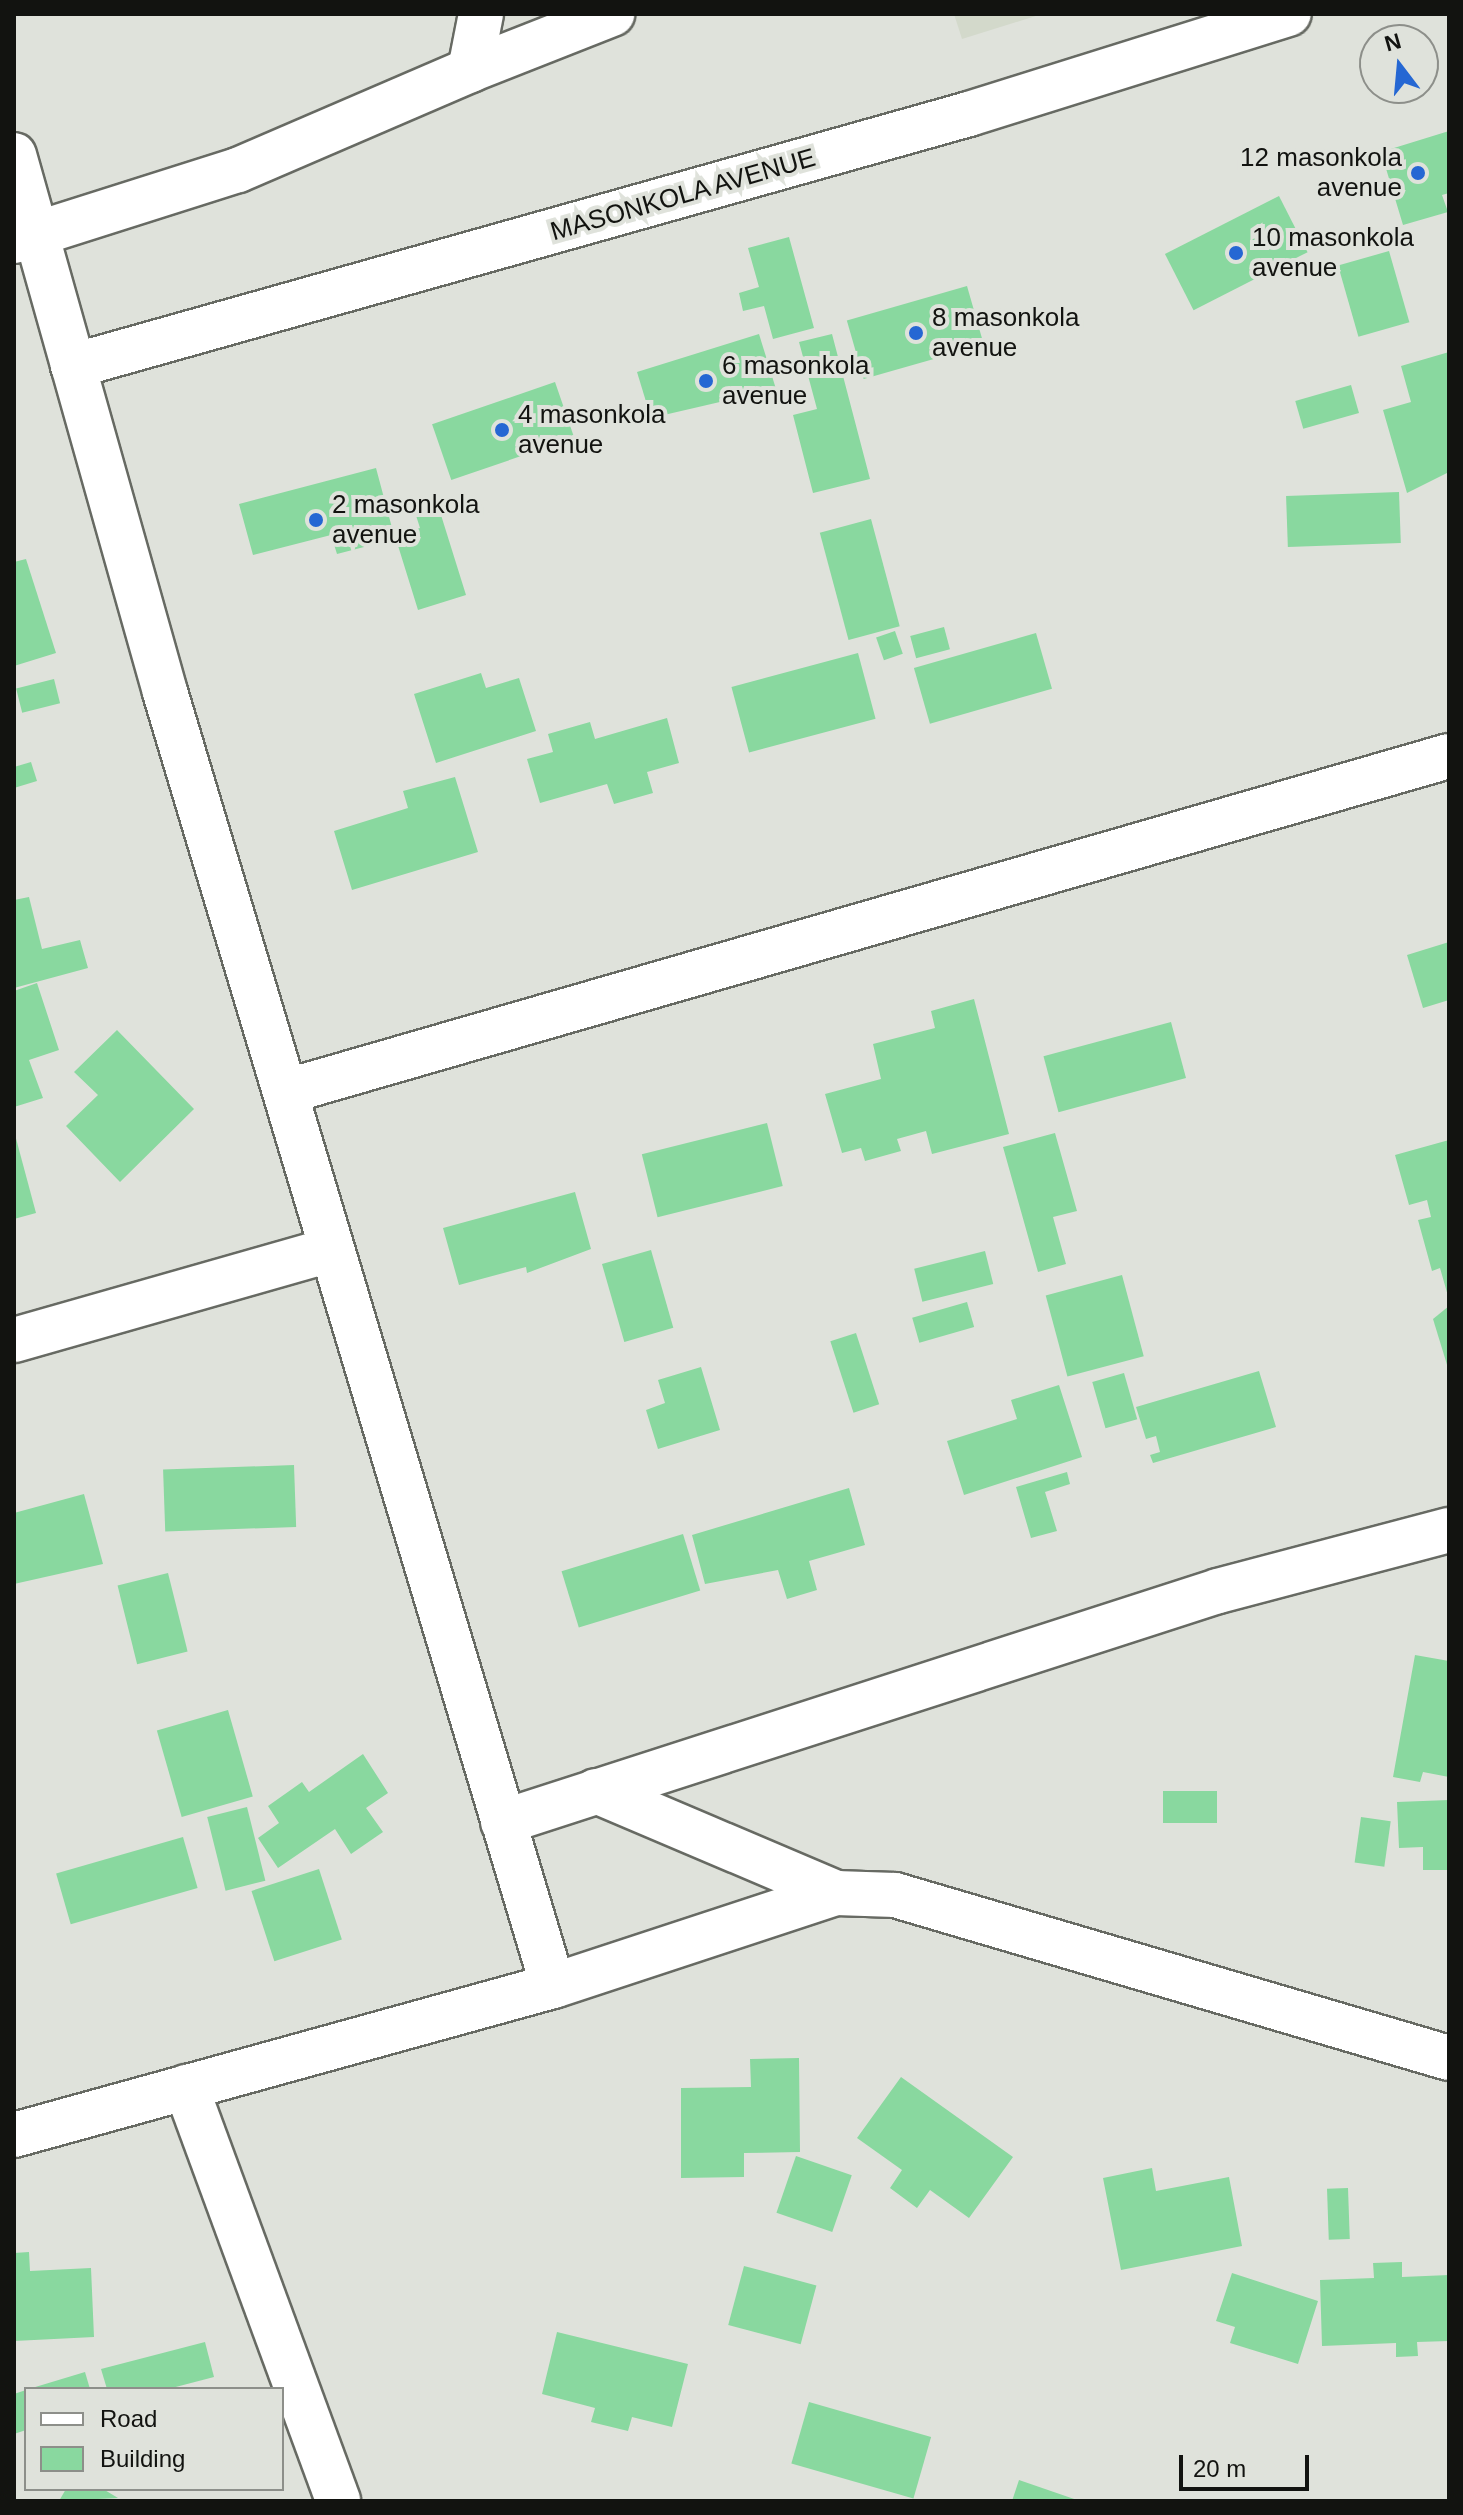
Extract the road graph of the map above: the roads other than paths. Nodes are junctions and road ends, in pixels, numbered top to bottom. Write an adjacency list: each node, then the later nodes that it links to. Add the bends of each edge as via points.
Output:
1 (481, 14): 4 (street)
2 (612, 14): 4 (street)
3 (1289, 14): 7 (street, MASONKOLA AVENUE, via 969,114)
4 (470, 70): 6 (street, via 238,170)
5 (14, 155): 6 (street)
6 (26, 239): 7 (street)
7 (73, 366): 9 (street)
8 (1449, 756): 9 (street)
9 (288, 1091): 10 (street)
10 (330, 1250): 11 (street); 14 (street)
11 (14, 1340)
12 (1449, 1530): 13 (street, via 1218,1591)
13 (596, 1791): 14 (street); 15 (street)
14 (503, 1822): 16 (street)
15 (836, 1893): 16 (street); 17 (street, via 895,1895)
16 (553, 1986): 18 (street)
17 (1449, 2058)
18 (186, 2087): 19 (street); 20 (street)
19 (14, 2135)
20 (338, 2501)

